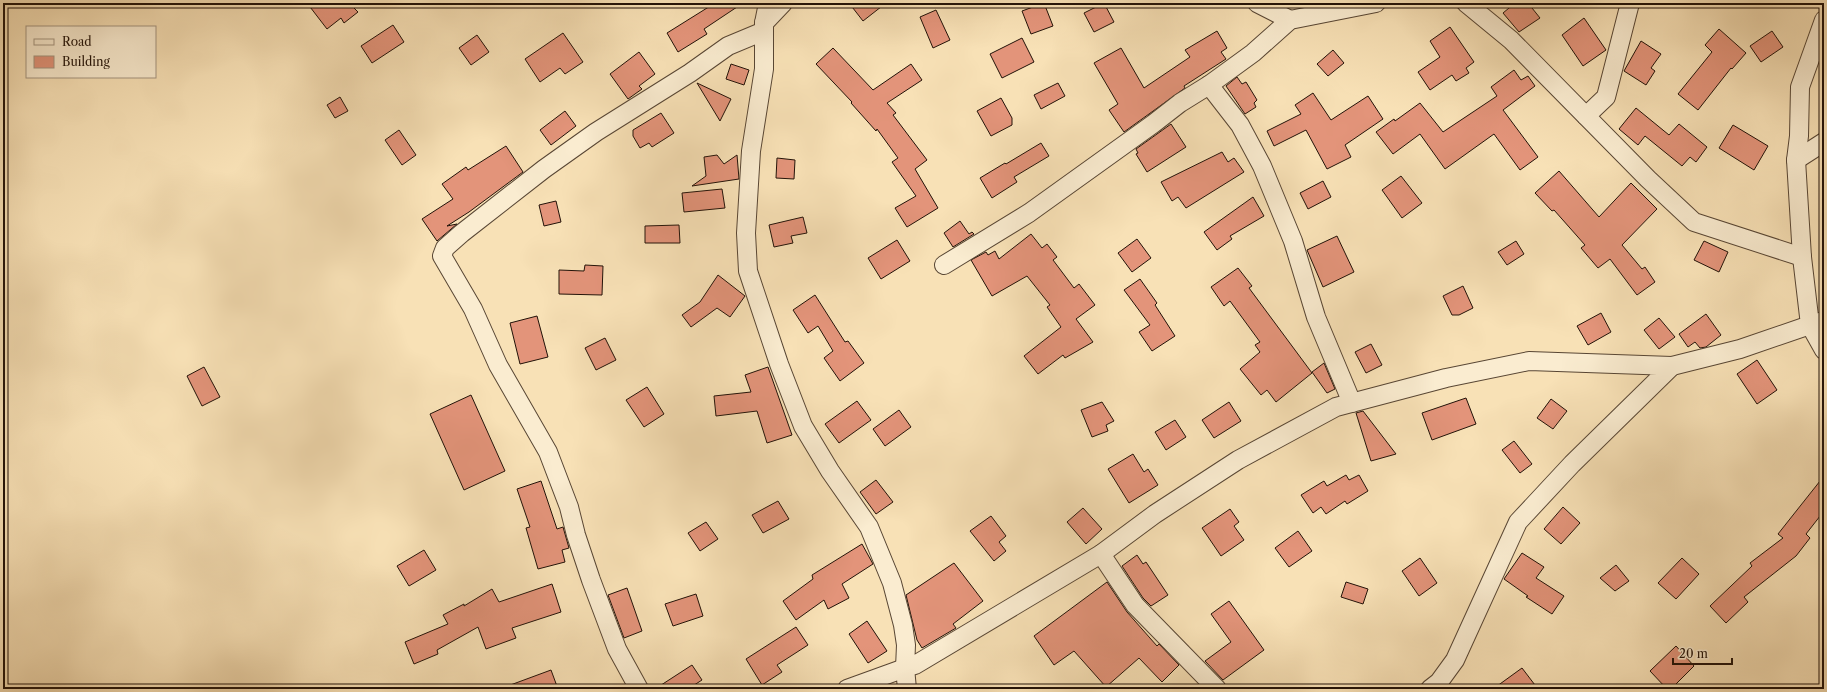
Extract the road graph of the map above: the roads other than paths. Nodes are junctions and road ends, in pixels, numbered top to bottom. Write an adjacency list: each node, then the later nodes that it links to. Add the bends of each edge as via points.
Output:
1 (768, 3): 9 (street)
2 (783, 3): 9 (street)
3 (1257, 3): 7 (street)
4 (1376, 3): 7 (street)
5 (1466, 3): 11 (street, via 1511,40)
6 (1630, 3): 11 (street, via 1606,97)
7 (1290, 20): 10 (street, via 1253,53)
8 (1824, 20): 13 (street, via 1800,87)
9 (764, 27): 21 (street, via 764,69 751,151 746,233 748,271 803,426 830,471 869,527 892,584 903,625 906,645); 22 (street, via 728,46 544,169 462,233 445,248 442,256 473,309 498,365 548,452 570,507 576,535 617,649)
10 (1210, 84): 15 (street, via 1029,213); 19 (street, via 1240,125 1262,166 1293,241 1316,317)
11 (1586, 116): 14 (street, via 1694,222)
12 (1824, 142): 13 (street)
13 (1796, 160): 14 (street)
14 (1802, 257): 16 (street)
15 (944, 266)
16 (1817, 323): 17 (street); 18 (street, via 1740,349)
17 (1824, 350)
18 (1672, 366): 19 (street, via 1529,361 1446,378); 26 (street, via 1572,464 1518,522 1456,660 1439,682)
19 (1352, 403): 20 (street, via 1336,408 1238,460 1155,514)
20 (1101, 554): 21 (street); 25 (street, via 1135,605)
21 (905, 668): 23 (street); 24 (street)
22 (639, 689)
23 (847, 689)
24 (907, 689)
25 (1217, 689)
26 (1430, 689)

